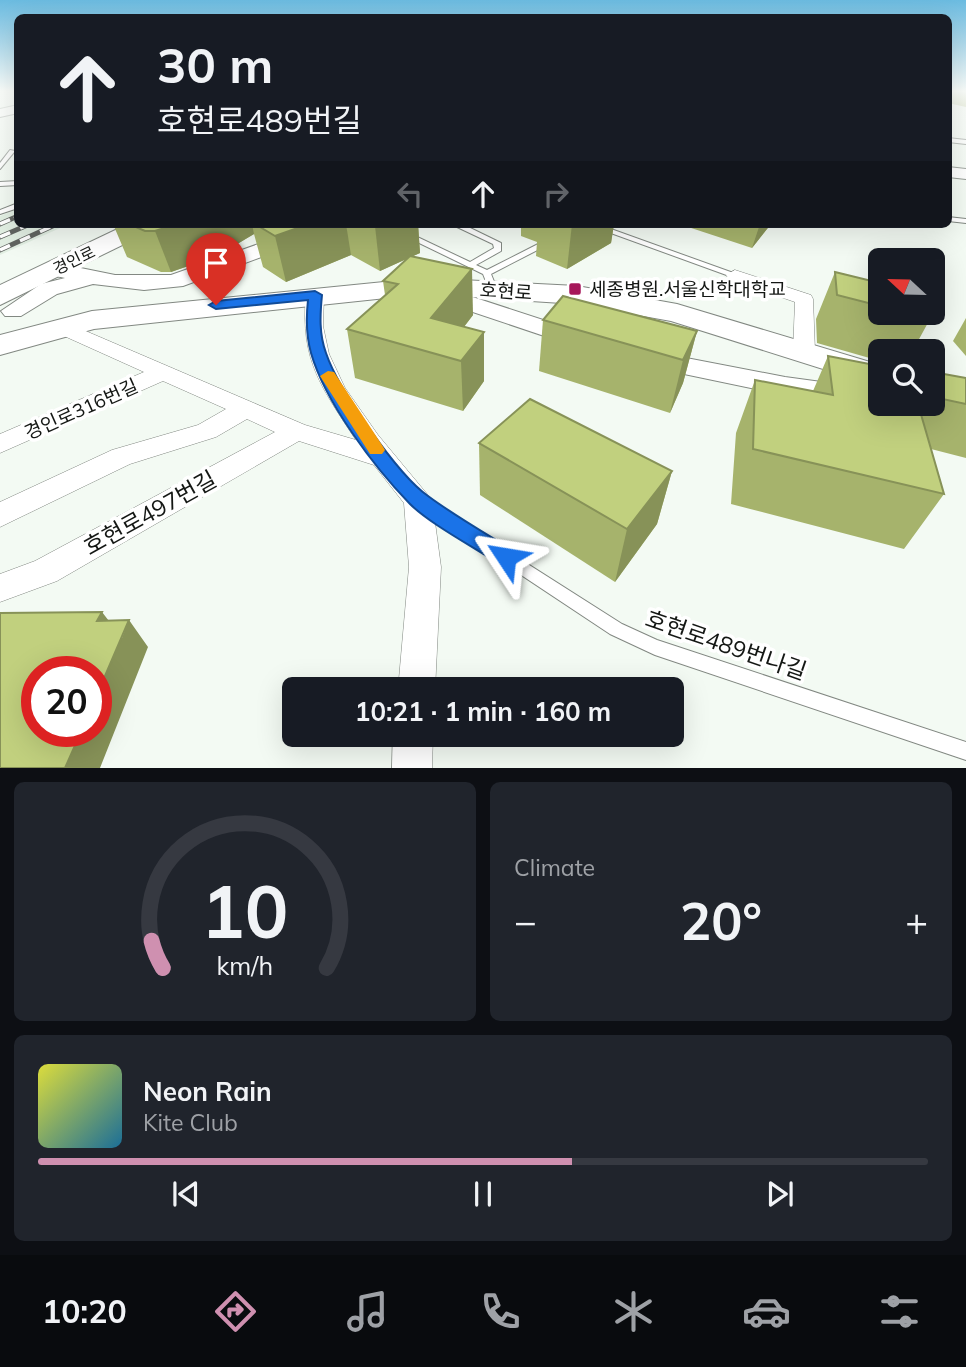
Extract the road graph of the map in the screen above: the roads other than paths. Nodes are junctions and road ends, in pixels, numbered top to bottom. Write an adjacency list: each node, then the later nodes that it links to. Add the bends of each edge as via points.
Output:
1 (14, 152): 2 (lane)
2 (0, 167)
3 (139, 228): 10 (main road, 경인로)
4 (322, 228): 12 (street, via 175,281 135,284)
5 (392, 228): 9 (lane)
6 (463, 228): 9 (lane, via 497,243 498,249)
7 (601, 228): 11 (lane)
8 (561, 236): 13 (lane)
9 (470, 265): 13 (lane)
10 (56, 269): 12 (street); 16 (main road, 경인로)
11 (735, 275): 19 (street, via 804,299)
12 (92, 278): 16 (street)
13 (490, 281): 14 (main road, 호현로); 19 (main road, 호현로, via 677,313)
14 (425, 286): 15 (main road, 호현로); 22 (street, via 608,348 716,374)
15 (315, 295): 17 (main road, 호현로, via 92,320); 26 (street, via 313,326 318,354 334,389)
16 (8, 299): 17 (main road, via 26,326)
17 (51, 330): 18 (main road, 호현로); 21 (street)
18 (0, 345)
19 (803, 352): 20 (main road, 호현로)
20 (868, 372)
21 (162, 373): 23 (street); 25 (street, 경인로316번길)
22 (868, 397)
23 (245, 409): 24 (street); 28 (street, via 206,431 121,457)
24 (296, 431): 26 (street); 29 (street, 호현로497번길, via 46,571)
25 (0, 444)
26 (382, 458): 27 (street)
27 (418, 500): 30 (street, via 425,567); 32 (lane, 호현로489번나길, via 616,629 655,647)
28 (0, 515)
29 (0, 588)
30 (416, 677)
31 (413, 747): 33 (street)
32 (966, 751)
33 (412, 768)

